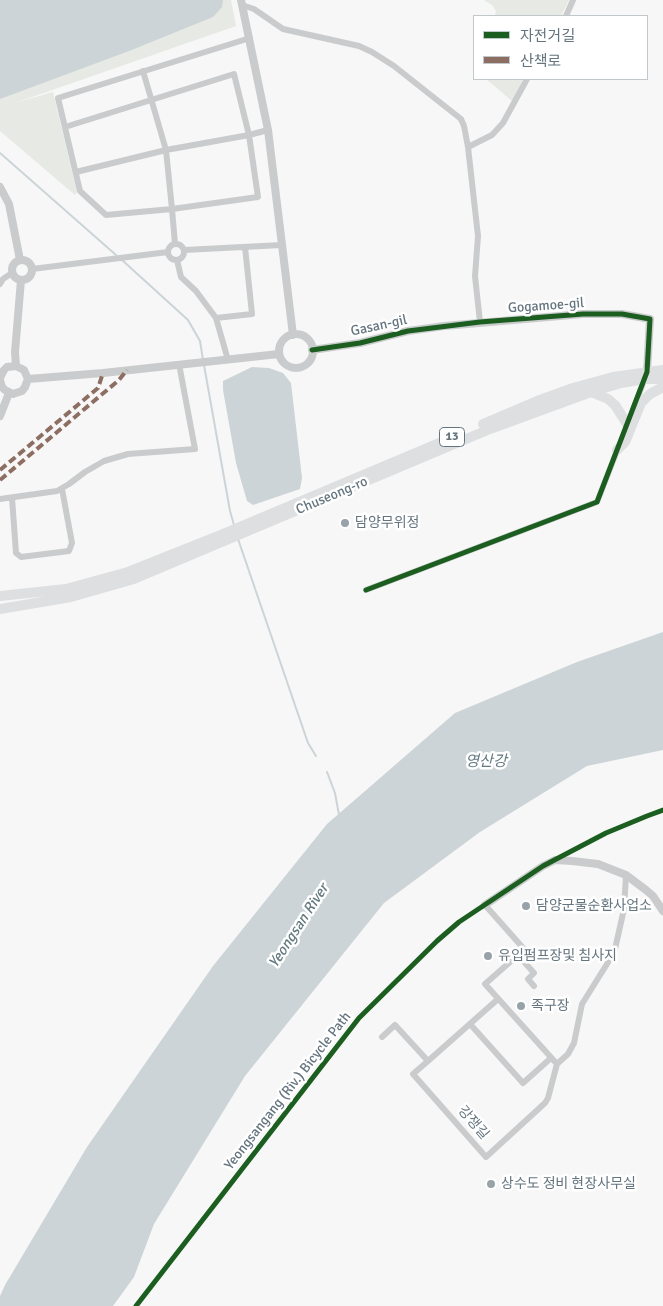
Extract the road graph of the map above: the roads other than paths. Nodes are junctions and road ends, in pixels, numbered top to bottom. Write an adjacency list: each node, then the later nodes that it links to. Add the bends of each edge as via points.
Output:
1 (573, 0): 3 (street)
2 (242, 2): 4 (street); 11 (street, via 283,29 359,46 394,66 461,119)
3 (566, 15)
4 (250, 38): 5 (street); 9 (street)
5 (143, 71): 7 (street); 8 (street, via 58,98)
6 (526, 80): 11 (street, via 503,123 492,135)
7 (151, 100): 8 (street); 10 (street, via 234,74); 12 (street)
8 (65, 127): 13 (street)
9 (268, 130): 10 (street); 17 (street)
10 (249, 135): 12 (street); 15 (street, via 258,197)
11 (468, 148): 28 (street, via 478,236 475,276)
12 (166, 150): 13 (street); 15 (street)
13 (76, 172): 15 (street, via 80,191 106,215)
14 (0, 187): 21 (street, via 9,204)
15 (172, 208): 16 (street)
16 (175, 244): 19 (street); 20 (street, via 169,247)
17 (282, 245): 18 (street); 29 (street)
18 (245, 247): 19 (street); 27 (street, via 252,314)
19 (184, 250): 22 (street)
20 (168, 252): 22 (street, via 172,259); 23 (street)
21 (20, 260): 23 (street, via 29,263); 24 (street, via 12,266)
22 (177, 260): 27 (street, via 181,277)
23 (32, 269): 25 (street, via 29,277)
24 (12, 273): 25 (street); 26 (street)
25 (21, 280): 34 (street)
26 (0, 284)
27 (216, 318): 32 (street)
28 (480, 322): 30 (street, Gasan-gil, via 408,331); 36 (street, Gogamoe-gil, via 583,314 622,314 650,319)
29 (293, 335): 30 (street, via 308,340); 31 (street, via 281,344)
30 (312, 350): 31 (street, via 310,360 299,368 288,366)
31 (279, 354): 32 (street)
32 (228, 360): 33 (street)
33 (180, 364): 38 (street); 46 (street, via 195,449 128,454 104,461)
34 (16, 366): 37 (street, via 7,367); 38 (street, via 24,370)
35 (663, 370): 36 (main road, Chuseong-ro / 13)
36 (646, 375): 39 (main road, Chuseong-ro / 13); 41 (main road, Chuseong-ro / 13); 44 (street); 49 (main road, Chuseong-ro / 13, via 613,377 537,401)
37 (0, 379): 42 (street, via 2,387)
38 (28, 379): 42 (street, via 22,391)
39 (663, 379)
40 (663, 387): 45 (main road, via 640,403 625,442)
41 (591, 392): 44 (main road, via 615,405); 49 (main road, Chuseong-ro / 13, via 490,429)
42 (9, 393): 43 (street)
43 (0, 416)
44 (627, 424): 45 (street)
45 (618, 450): 51 (street, via 597,502)
46 (62, 489): 48 (street); 48 (street, via 72,543 69,551 21,557 16,553)
47 (0, 498): 48 (street)
48 (12, 498)
49 (249, 527): 50 (main road, Chuseong-ro / 13)
50 (222, 538): 52 (main road, Chuseong-ro / 13, via 93,582 66,589); 53 (main road, Chuseong-ro / 13, via 134,579 71,597)
51 (366, 590)
52 (0, 596)
53 (0, 609)
54 (626, 875): 55 (street, via 598,864 556,860); 56 (street, via 653,896); 64 (street, 강쟁길, via 624,909 615,949 582,1004 574,1043)
55 (485, 905): 57 (street, via 524,949)
56 (663, 911)
57 (518, 955): 58 (street, via 534,973 528,979); 59 (street, via 485,984)
58 (534, 986)
59 (498, 999): 60 (street, 강쟁길); 62 (street)
60 (470, 1024): 62 (street, via 523,1082); 63 (street, 강쟁길)
61 (382, 1037): 63 (street, via 395,1025)
62 (551, 1058): 64 (street)
63 (428, 1062): 64 (street, 강쟁길, via 413,1074 486,1157 545,1103)
64 (557, 1064)

